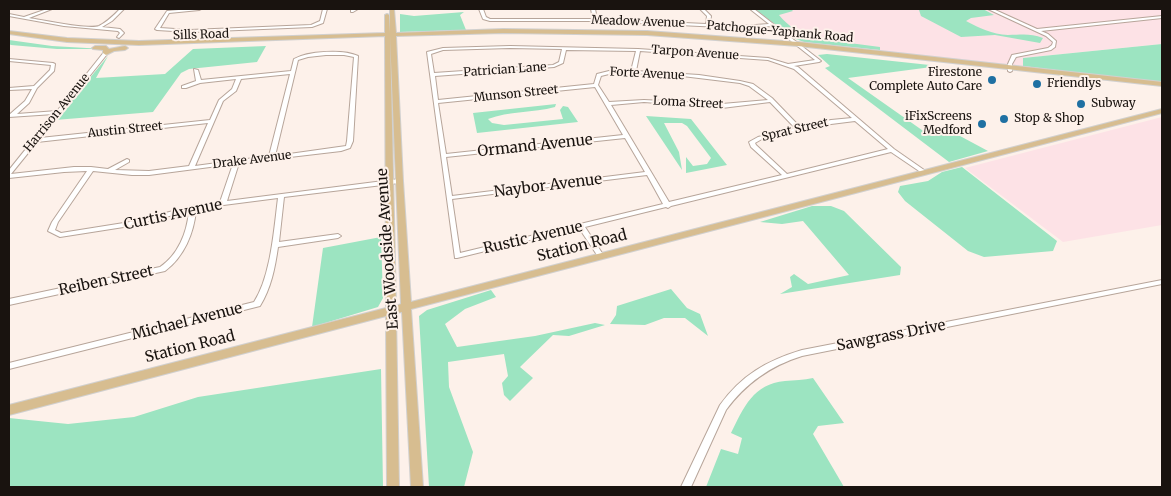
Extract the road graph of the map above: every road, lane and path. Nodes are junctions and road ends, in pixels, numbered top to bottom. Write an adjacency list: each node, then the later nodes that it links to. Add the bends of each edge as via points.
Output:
1 (50, 9): 14 (street)
2 (122, 9): 19 (street, via 108,23)
3 (199, 9): 20 (street, via 168,12 157,29)
4 (325, 9): 20 (street, via 322,22 317,25)
5 (387, 9): 24 (main road, East Woodside Avenue)
6 (392, 9): 24 (main road, East Woodside Avenue)
7 (481, 9): 15 (street, Meadow Avenue, via 484,18 490,20)
8 (593, 9): 15 (street)
9 (702, 9): 17 (street, via 709,16)
10 (752, 9): 18 (street)
11 (990, 9): 21 (street)
12 (9, 15): 14 (street)
13 (1162, 17): 21 (street)
14 (22, 18): 19 (street)
15 (595, 20): 17 (street, Meadow Avenue)
16 (228, 22): 20 (street)
17 (708, 24): 18 (street, Meadow Avenue)
18 (772, 25): 27 (street)
19 (97, 28): 23 (street, via 120,30)
20 (222, 29)
21 (1036, 30): 36 (street, via 1051,38 1054,46 1020,54)
22 (9, 32): 26 (main road, Sills Road)
23 (119, 37): 26 (main road, via 108,41); 28 (main road, via 118,42)
24 (390, 37): 27 (main road, Patchogue-Yaphank Road, via 450,33 620,32); 28 (main road, Sills Road); 28 (main road, Sills Road); 30 (main road, Patchogue-Yaphank Road, via 594,35); 74 (main road, East Woodside Avenue)
25 (9, 38): 26 (main road, Sills Road)
26 (68, 43): 28 (main road, Sills Road); 32 (main road, via 106,48)
27 (798, 44): 30 (street); 36 (main road, Patchogue-Yaphank Road)
28 (141, 46): 32 (main road)
29 (564, 48): 31 (street, Tarpon Avenue); 33 (street, Tarpon Avenue, via 443,50); 41 (street, Patrician Lane, via 561,63 554,66)
30 (804, 49): 35 (street, via 819,61); 36 (main road, Patchogue-Yaphank Road)
31 (638, 50): 35 (street, Tarpon Avenue, via 768,59); 40 (street)
32 (106, 53): 55 (street, Harrison Avenue)
33 (429, 55): 41 (street, Rustic Avenue)
34 (9, 60): 46 (street, via 53,64 52,70)
35 (790, 65): 57 (street, Tarpon Avenue)
36 (1010, 67): 38 (main road, Patchogue-Yaphank Road); 48 (main road, Patchogue-Yaphank Road)
37 (196, 70): 43 (street)
38 (1046, 71): 44 (main road, Patchogue-Yaphank Road)
39 (293, 72): 42 (street); 64 (street); 64 (street, Drake Avenue, via 296,59 300,57 349,53 356,56 349,144 334,150)
40 (633, 72): 45 (street, Forte Avenue, via 603,72); 51 (street, Forte Avenue, via 736,81 755,88)
41 (432, 76): 52 (street, Rustic Avenue)
42 (239, 78): 43 (street); 58 (street, via 234,90 221,100)
43 (199, 82): 47 (street)
44 (1162, 84)
45 (596, 85): 52 (street, Munson Street); 53 (street, Forte Avenue)
46 (35, 87): 49 (street); 56 (street, via 27,102)
47 (184, 87)
48 (1147, 87): 50 (main road)
49 (9, 88)
50 (1162, 89)
51 (769, 101): 53 (street, Loma Street, via 722,106 644,101); 59 (street, Forte Avenue)
52 (436, 102): 63 (street, Rustic Avenue)
53 (608, 104): 60 (street, Forte Avenue)
54 (1162, 111): 71 (main road, Station Road)
55 (58, 112): 56 (street); 61 (street, Harrison Avenue)
56 (11, 116)
57 (857, 119): 59 (street, Sprat Street); 62 (street, Tarpon Avenue)
58 (212, 121): 61 (street, Austin Street); 67 (street)
59 (799, 129): 73 (street, Sprat Street, via 752,142)
60 (626, 136): 63 (street, Ormand Avenue); 72 (street, Forte Avenue)
61 (37, 140): 70 (street, Harrison Avenue)
62 (892, 150): 71 (street, Tarpon Avenue); 73 (street, Rustic Avenue)
63 (444, 156): 76 (street, Rustic Avenue)
64 (272, 157): 66 (street, Drake Avenue)
65 (127, 161): 69 (street)
66 (237, 162): 67 (street, Drake Avenue); 77 (street)
67 (191, 168): 69 (street, Drake Avenue, via 130,174)
68 (91, 169): 69 (street, Drake Avenue); 70 (street, Drake Avenue); 79 (street, Curtis Avenue, via 55,222 53,234 130,224)
69 (111, 169)
70 (10, 172)
71 (924, 172): 83 (main road, Station Road)
72 (648, 173): 76 (street, Naybor Avenue); 78 (street, Forte Avenue)
73 (786, 176): 78 (street, Rustic Avenue)
74 (395, 181): 75 (street, Curtis Avenue); 86 (main road, East Woodside Avenue); 87 (main road, East Woodside Avenue)
75 (281, 196): 77 (street, Curtis Avenue); 82 (street, Michael Avenue)
76 (448, 198): 80 (street, Rustic Avenue, via 457,256)
77 (223, 203): 79 (street, Curtis Avenue)
78 (668, 206): 80 (street, Rustic Avenue)
79 (193, 208): 85 (street, Reiben Street, via 191,222 176,259 162,269)
80 (581, 226): 83 (street)
81 (338, 236): 82 (street)
82 (275, 245): 88 (street, Michael Avenue, via 262,298 249,307)
83 (601, 256): 86 (main road, Station Road)
84 (1162, 282): 92 (street, Sawgrass Drive, via 781,359 747,379 722,408)
85 (9, 302)
86 (408, 308): 87 (main road, Station Road); 91 (main road, East Woodside Avenue)
87 (390, 312): 89 (main road, Station Road); 90 (main road, East Woodside Avenue)
88 (9, 366)
89 (9, 410)
90 (393, 487)
91 (417, 487)
92 (686, 487)

